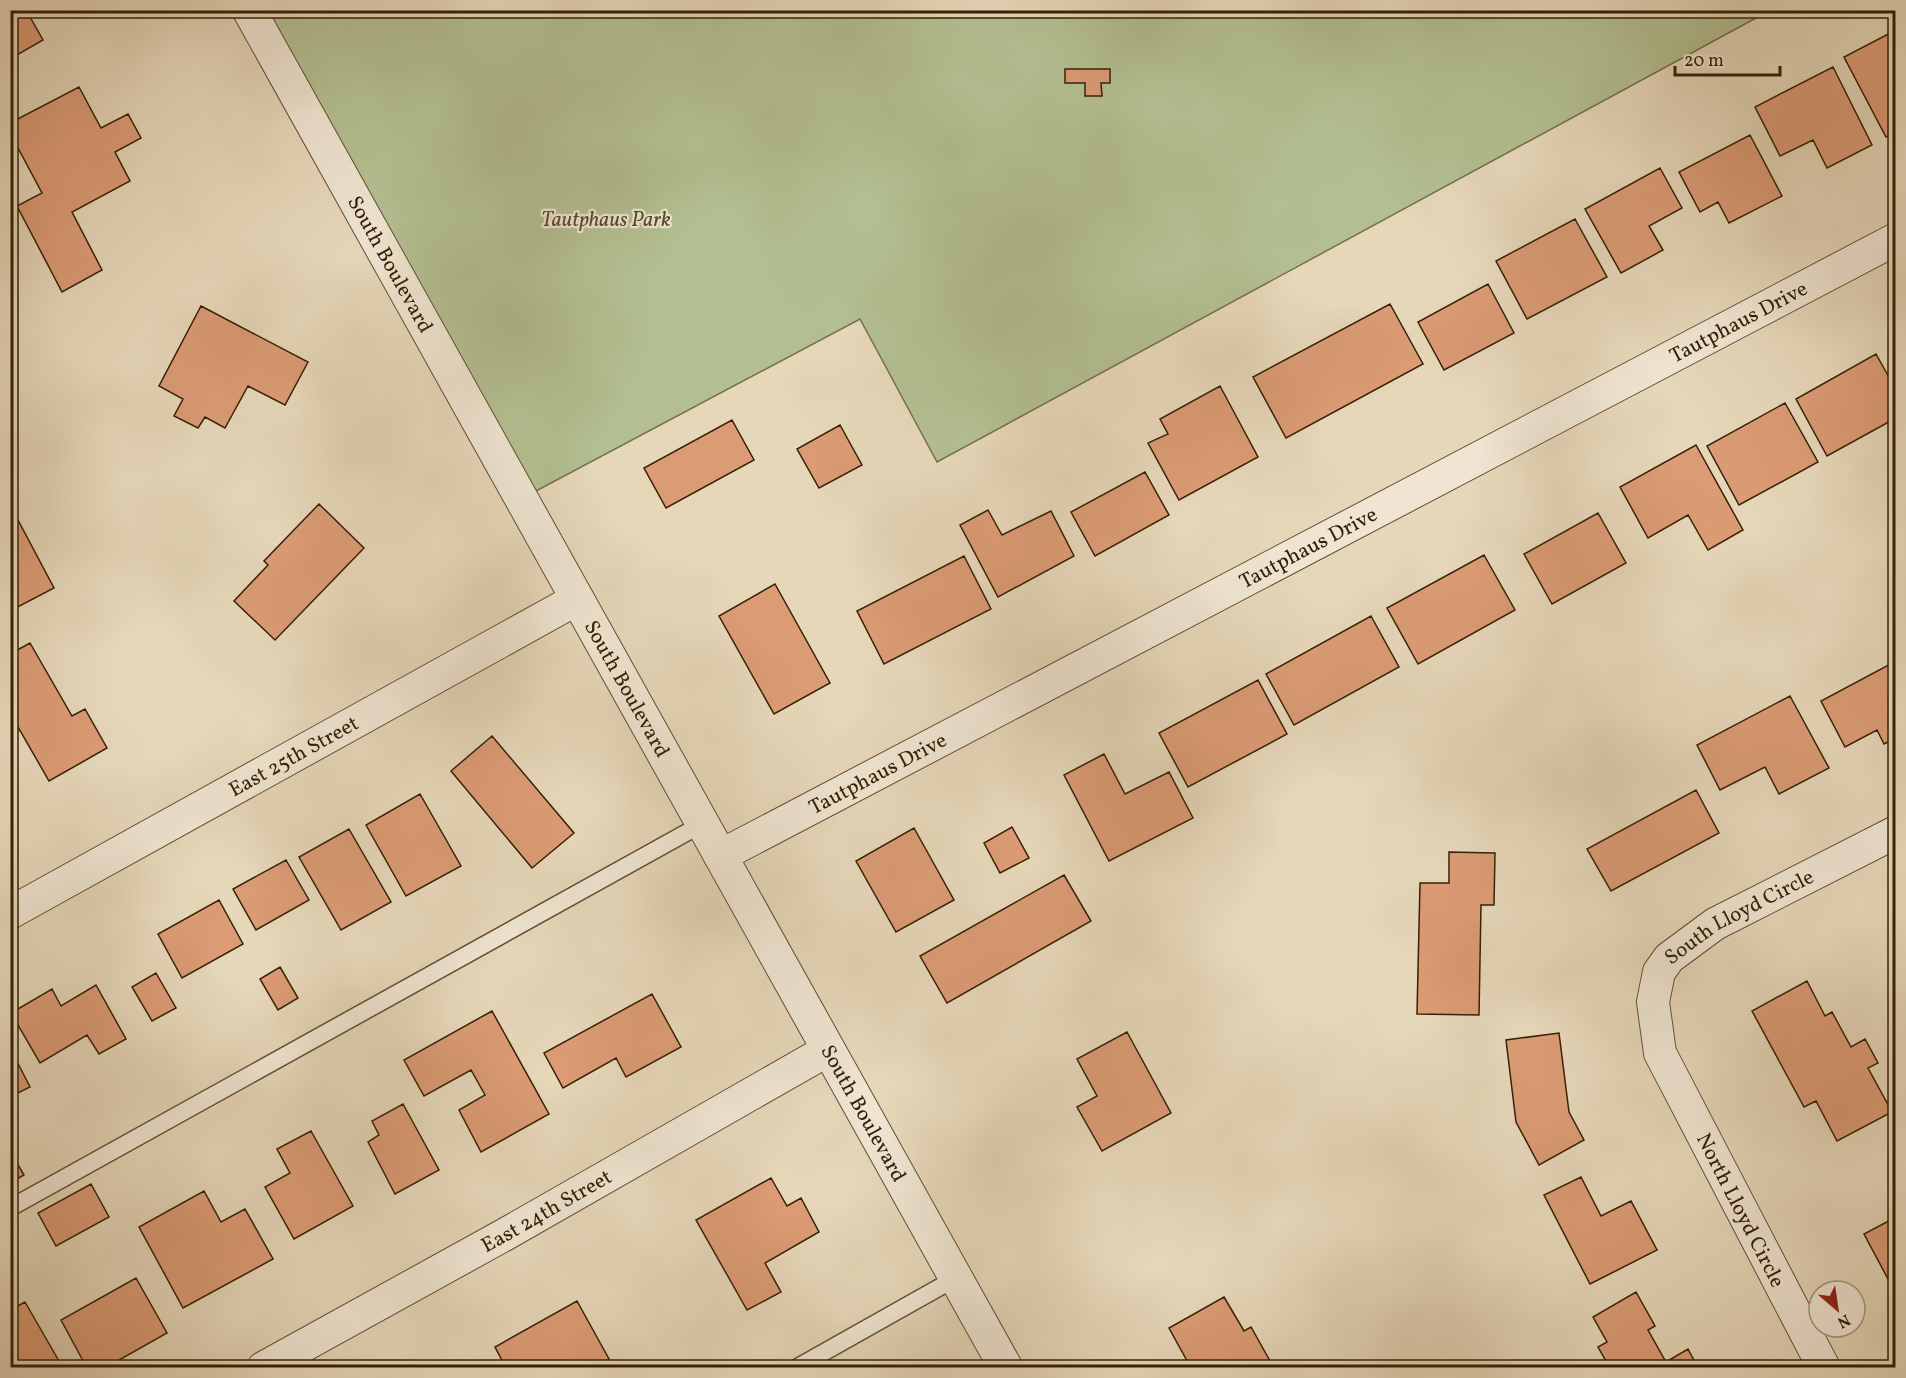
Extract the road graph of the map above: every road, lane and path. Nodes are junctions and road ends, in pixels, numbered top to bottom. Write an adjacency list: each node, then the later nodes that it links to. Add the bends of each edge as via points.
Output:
1 (249, 10): 3 (street, South Boulevard)
2 (1896, 238): 6 (street, Tautphaus Drive)
3 (577, 599): 4 (street, South Boulevard); 7 (street, East 25th Street)
4 (702, 824): 6 (street, South Boulevard); 10 (lane)
5 (1896, 832): 9 (street, South Lloyd Circle, via 1715,924 1669,958 1659,972 1653,1002)
6 (720, 856): 8 (street, South Boulevard)
7 (10, 913)
8 (828, 1050): 11 (street, South Boulevard); 12 (street, East 24th Street)
9 (1660, 1053): 15 (street, North Lloyd Circle)
10 (10, 1208)
11 (956, 1278): 13 (lane); 14 (street, South Boulevard)
12 (263, 1368)
13 (796, 1368)
14 (1006, 1368)
15 (1824, 1368)

